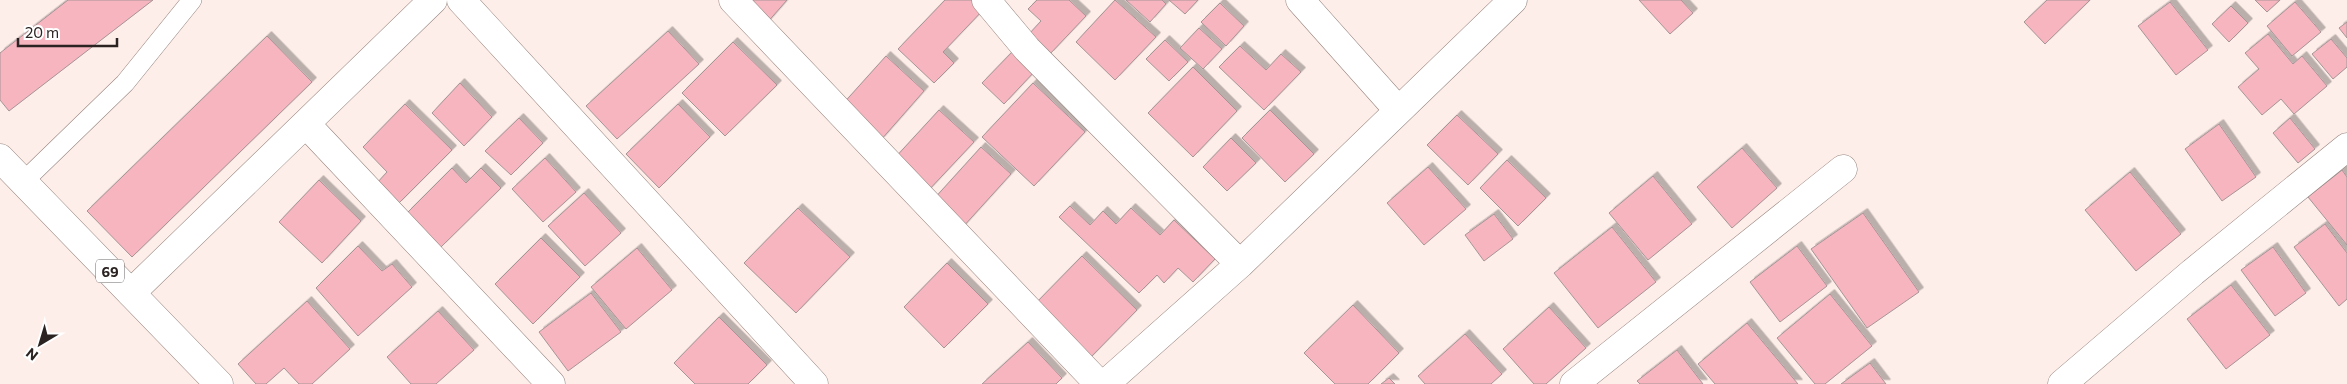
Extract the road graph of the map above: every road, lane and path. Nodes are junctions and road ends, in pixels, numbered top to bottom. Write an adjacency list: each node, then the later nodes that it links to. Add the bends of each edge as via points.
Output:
1 (192, 0): 13 (lane, via 125,83)
2 (433, 0): 9 (street)
3 (461, 0): 18 (street)
4 (733, 0): 19 (street)
5 (986, 0): 14 (street, via 1027,49)
6 (1300, 0): 8 (street)
7 (1513, 0): 8 (street)
8 (1398, 110): 14 (street)
9 (306, 124): 15 (street); 17 (street)
10 (2347, 147): 22 (street)
11 (0, 158): 13 (street, 69)
12 (1843, 169): 21 (street)
13 (23, 182): 15 (street, 69)
14 (1240, 264): 20 (street)
15 (131, 293): 16 (street, 69)
16 (219, 384)
17 (551, 384)
18 (814, 384)
19 (1099, 384)
20 (1106, 384)
21 (1574, 384)
22 (2062, 384)

